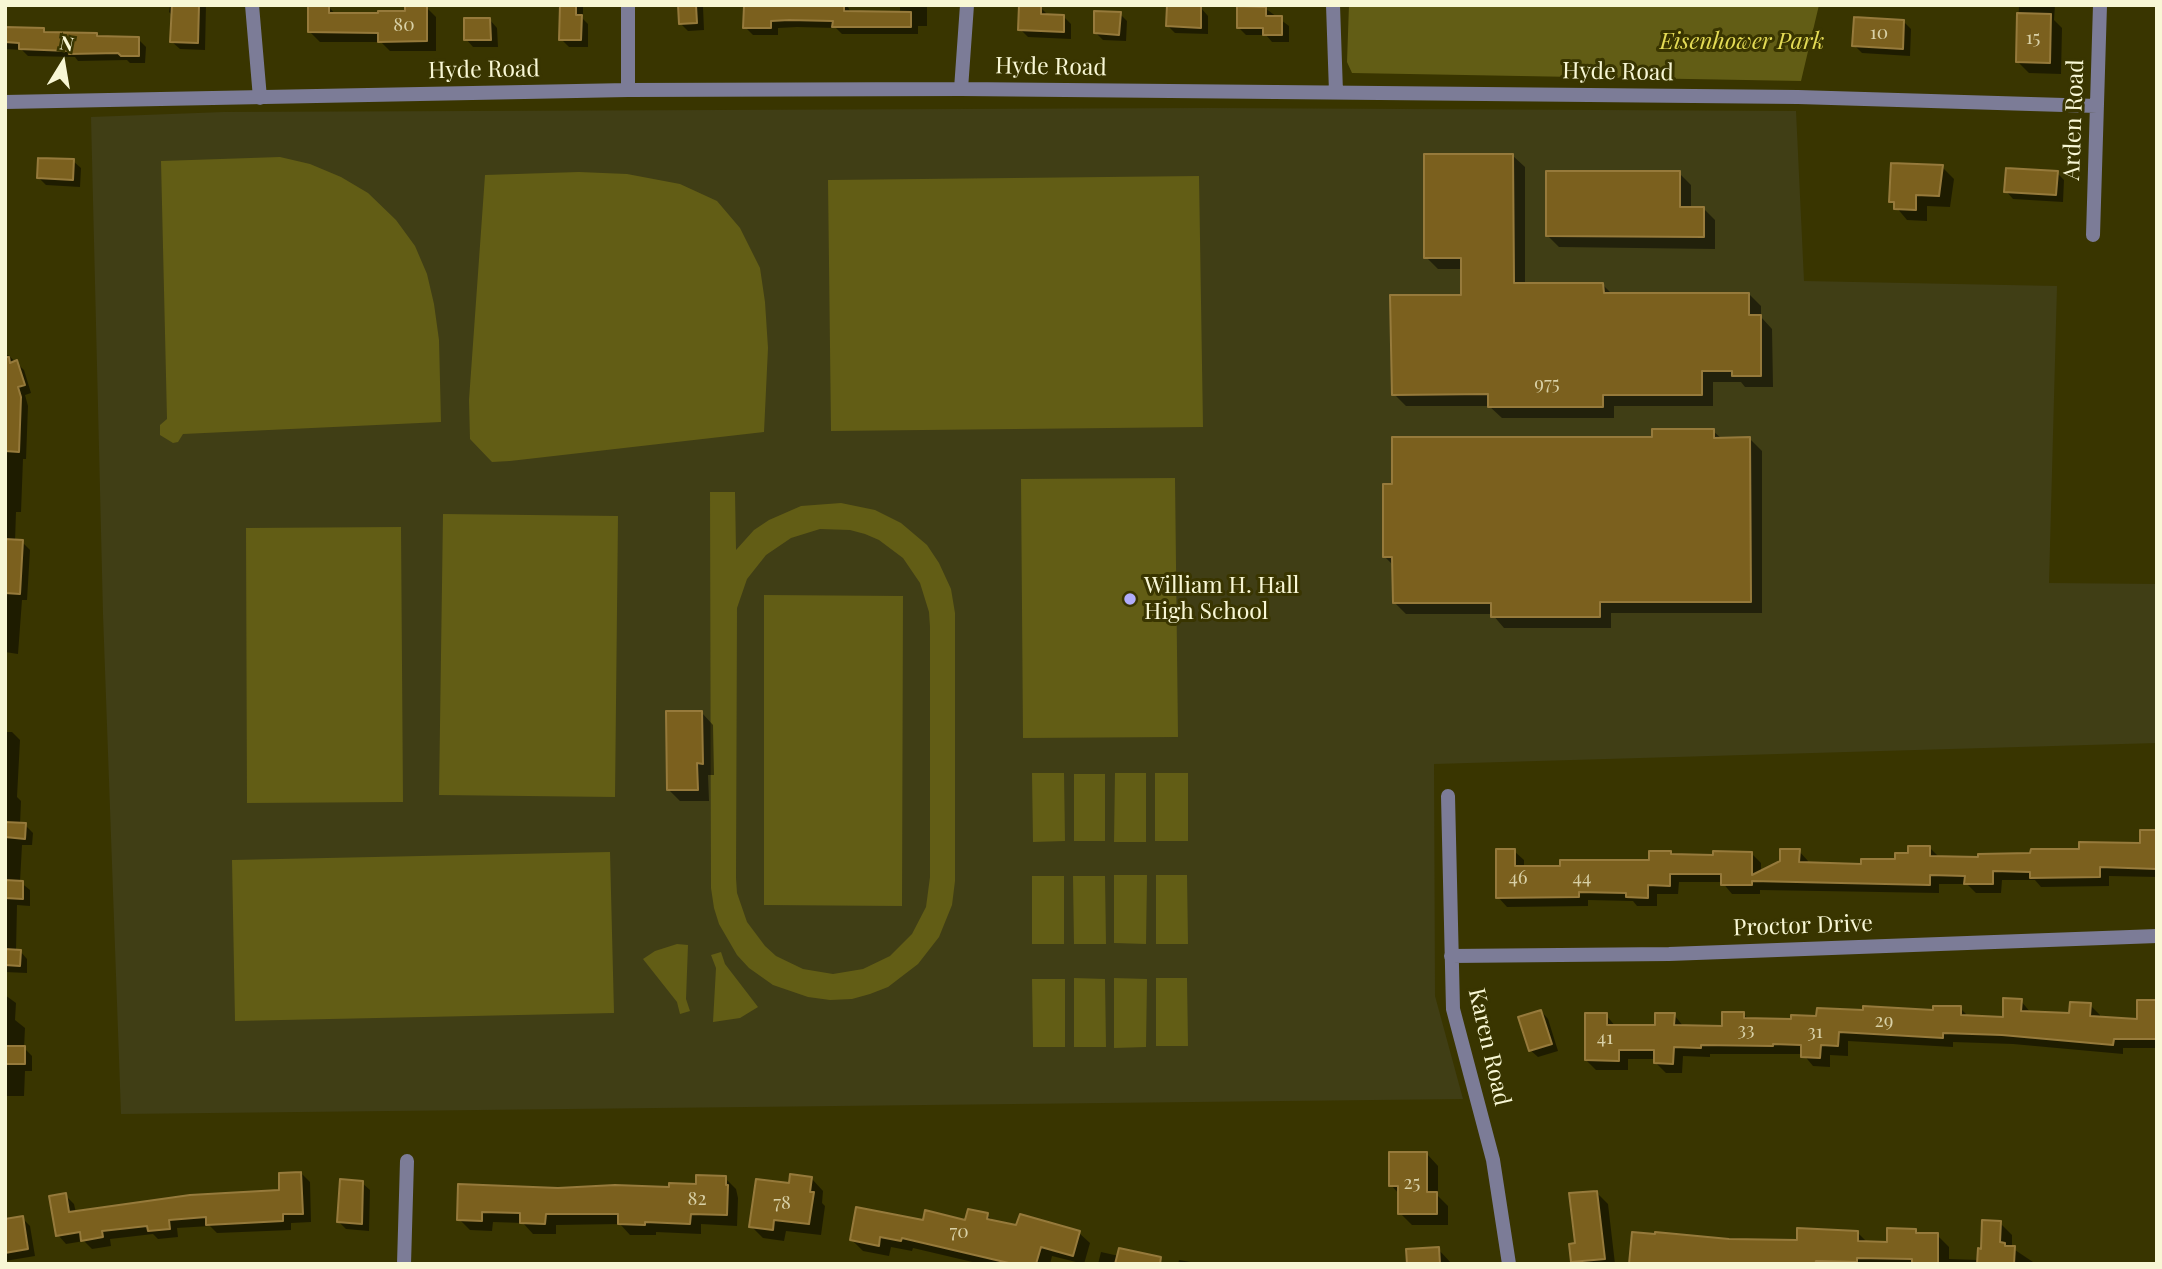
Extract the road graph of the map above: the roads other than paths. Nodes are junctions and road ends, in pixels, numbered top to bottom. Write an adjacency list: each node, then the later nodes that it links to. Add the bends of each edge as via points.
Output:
1 (253, 5): 9 (street)
2 (628, 5): 7 (street)
3 (967, 5): 6 (street)
4 (1333, 5): 8 (street)
5 (2099, 5): 11 (street, Arden Road)
6 (961, 89): 7 (street, Hyde Road); 8 (street, Hyde Road)
7 (628, 90): 9 (street, Hyde Road)
8 (1336, 92): 11 (street, Hyde Road)
9 (260, 98): 10 (street, Hyde Road)
10 (5, 102)
11 (2097, 106): 12 (street, Arden Road)
12 (2093, 235)
13 (1448, 796): 15 (street, Karen Road)
14 (2157, 936): 15 (street, Proctor Drive, via 1669,954)
15 (1451, 956): 18 (street, Karen Road, via 1456,1027 1493,1160)
16 (407, 1161): 17 (street)
17 (404, 1264)
18 (1509, 1264)

